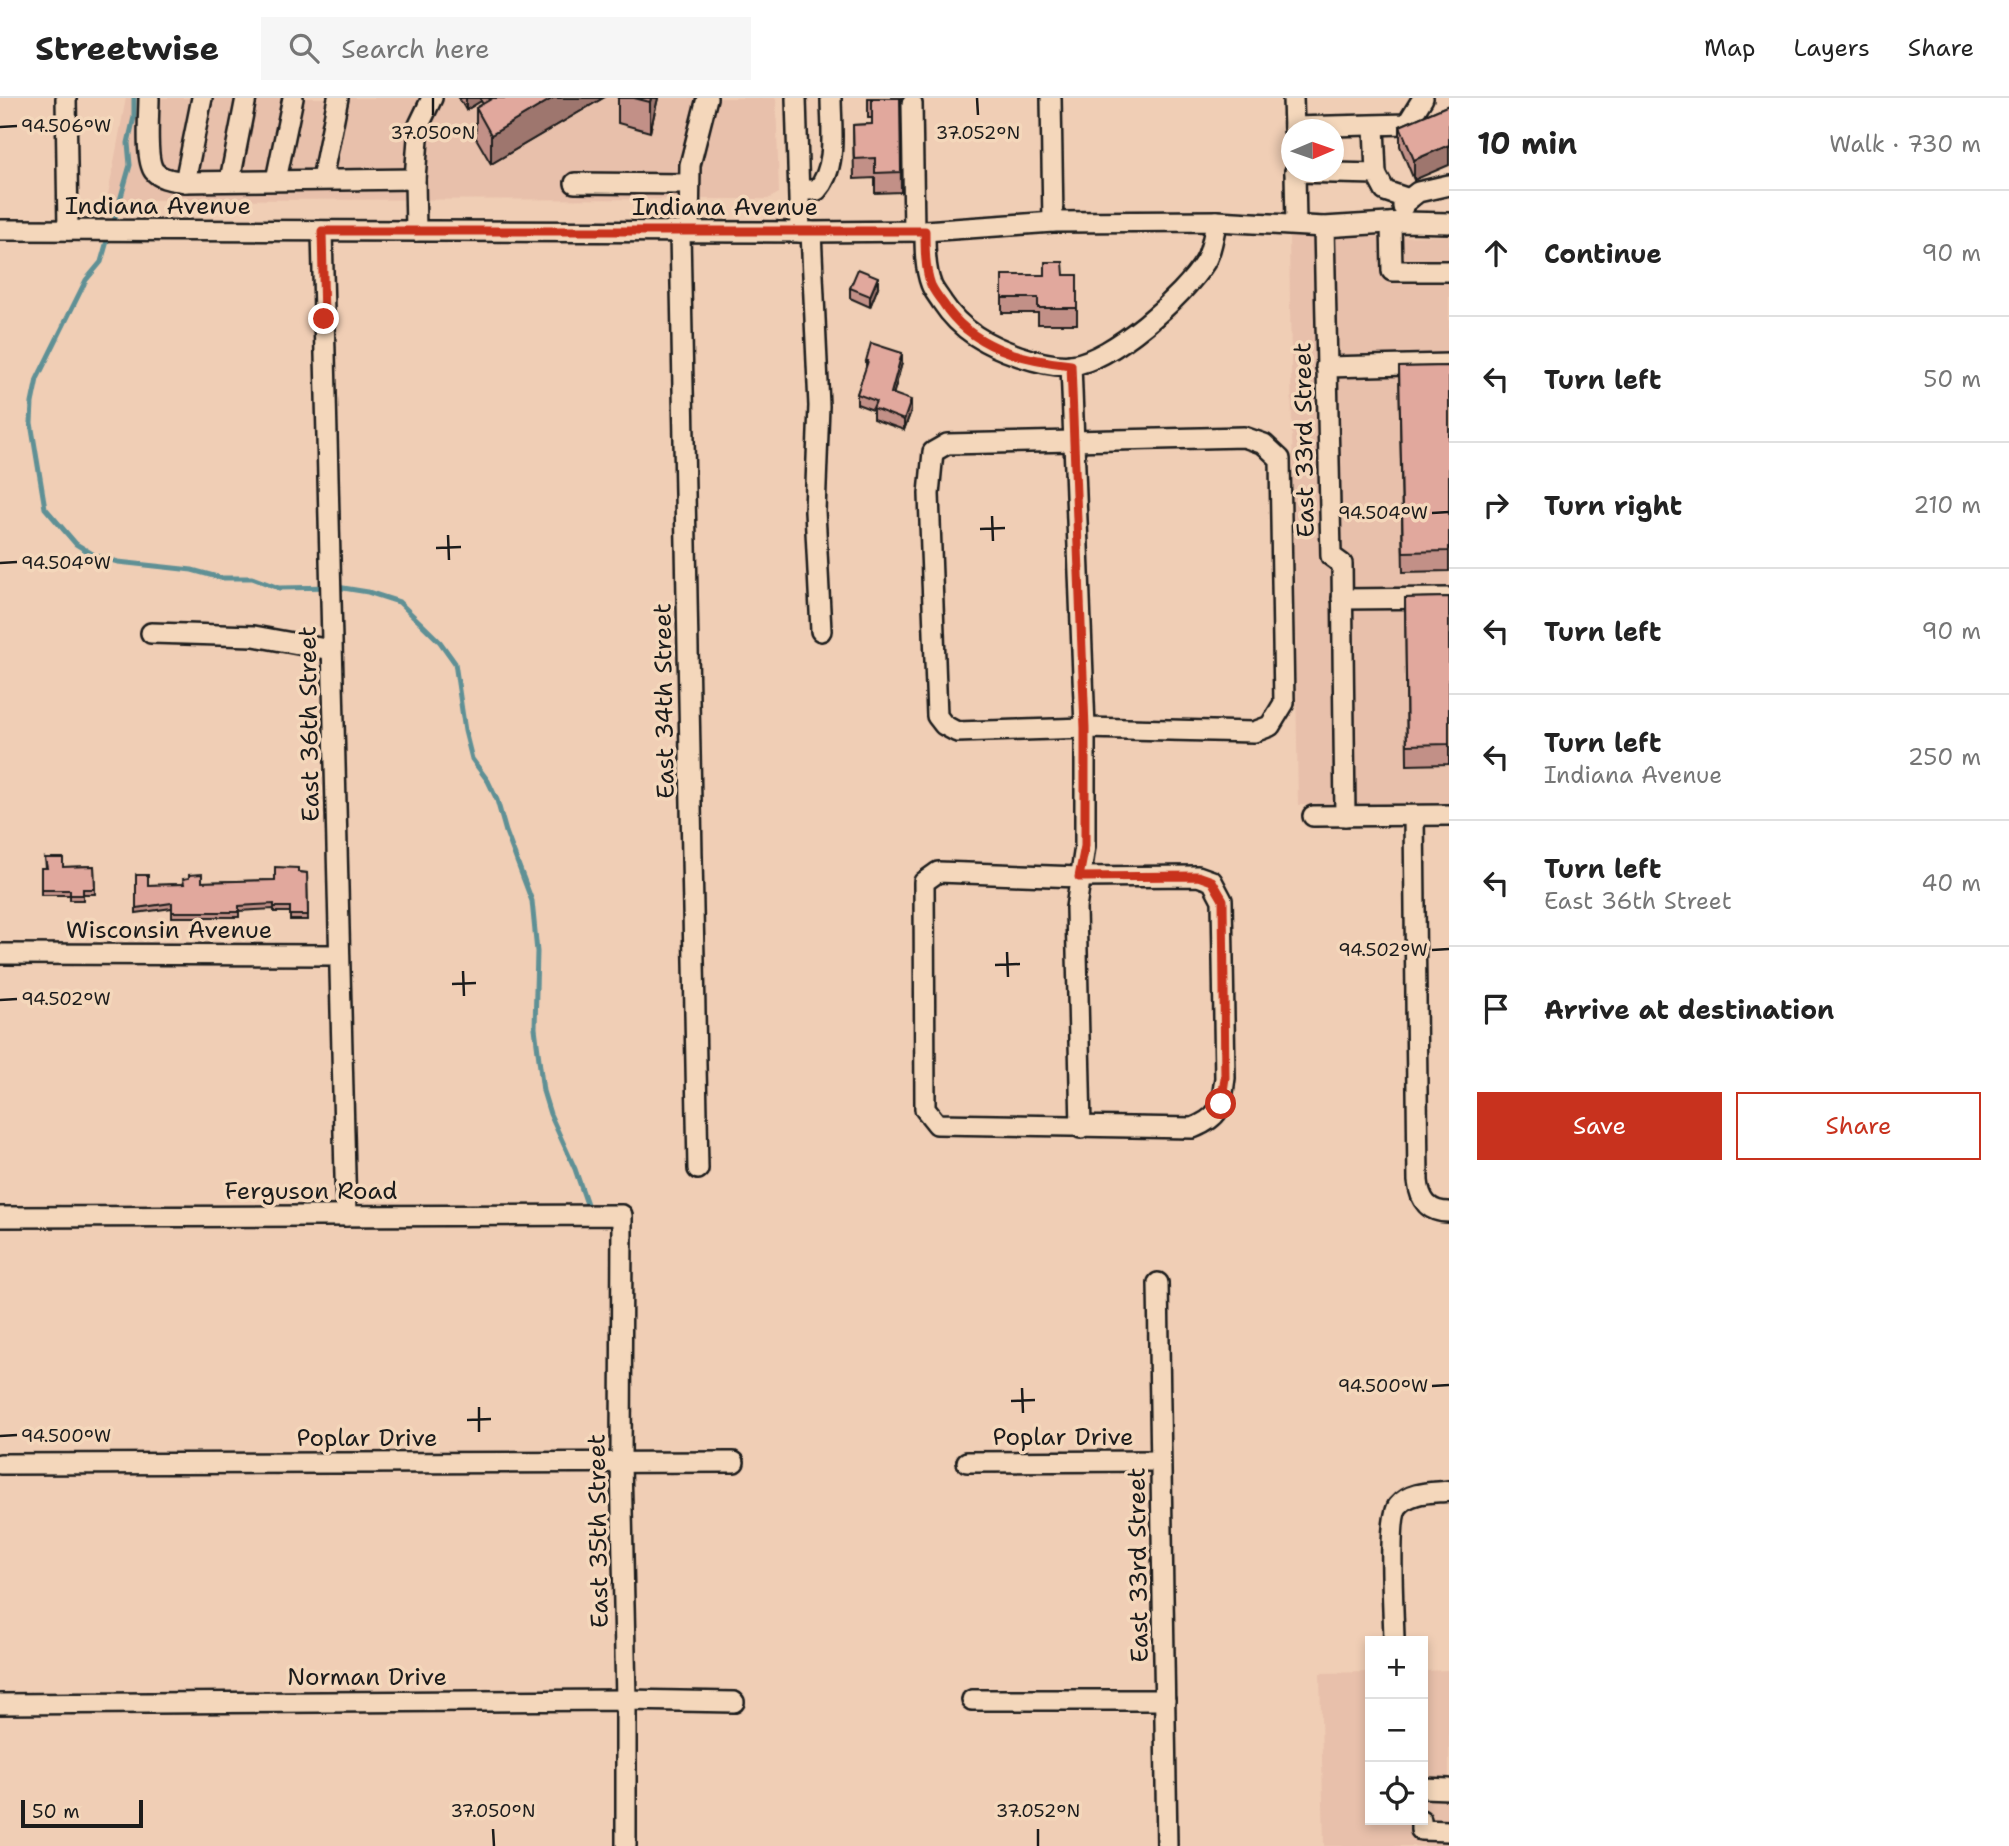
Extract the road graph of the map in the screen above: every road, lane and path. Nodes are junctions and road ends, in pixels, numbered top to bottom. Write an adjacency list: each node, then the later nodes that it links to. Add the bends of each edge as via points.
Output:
1 (66, 98): 38 (street)
2 (149, 98): 24 (street, via 153,170 161,177)
3 (202, 98): 24 (street)
4 (246, 98): 22 (street)
5 (293, 98): 23 (street)
6 (338, 98): 20 (street)
7 (432, 98): 21 (street, via 419,125)
8 (707, 98): 27 (street, East 34th Street)
9 (796, 98): 29 (street)
10 (831, 98): 29 (street, via 832,142 826,180 817,190)
11 (1051, 98): 32 (street)
12 (1293, 98): 15 (street)
13 (1423, 98): 16 (street, via 1407,124)
14 (912, 104): 41 (street)
15 (1294, 119)
16 (1374, 126): 17 (street); 19 (street)
17 (1344, 127)
18 (1344, 173): 19 (street)
19 (1376, 174): 30 (street, via 1385,191)
20 (322, 179): 21 (street); 23 (street)
21 (415, 179): 40 (street)
22 (230, 180): 23 (street); 24 (street)
23 (276, 180)
24 (186, 182)
25 (1295, 182): 35 (street)
26 (575, 183): 27 (street)
27 (689, 184): 42 (street, East 34th Street)
28 (1449, 185): 30 (street, via 1418,192)
29 (799, 190): 43 (street)
30 (1409, 199): 33 (street)
31 (1217, 221): 32 (street, Indiana Avenue); 35 (street, Indiana Avenue); 46 (street, via 1206,261 1162,310 1133,335)
32 (1053, 222): 41 (street, Indiana Avenue)
33 (1398, 223): 34 (street, Indiana Avenue); 36 (street, Indiana Avenue); 44 (street, via 1392,271)
34 (1449, 223)
35 (1296, 225): 36 (street, Indiana Avenue)
36 (1324, 226): 47 (street, East 33rd Street)
37 (0, 230): 38 (street, Indiana Avenue)
38 (68, 230): 39 (street, Indiana Avenue)
39 (322, 231): 40 (street, Indiana Avenue); 53 (street, East 36th Street)
40 (416, 231): 42 (street, Indiana Avenue)
41 (920, 231): 43 (street, Indiana Avenue); 46 (street, via 931,285 969,332 990,346)
42 (684, 232): 43 (street, Indiana Avenue); 63 (street, East 34th Street)
43 (805, 232): 51 (street, via 819,406 815,511)
44 (1449, 271)
45 (1449, 364): 47 (street)
46 (1071, 365): 48 (street)
47 (1326, 367): 50 (street, East 33rd Street, via 1331,556 1342,564)
48 (1074, 440): 54 (street); 54 (street, via 947,443 933,452 929,494 937,716 957,732); 54 (street, via 1244,437 1264,444 1280,459 1284,703 1270,726 1254,732)
49 (1449, 598): 50 (street)
50 (1342, 599): 57 (street, East 33rd Street)
51 (821, 631)
52 (151, 633): 53 (street, via 254,636)
53 (331, 650): 61 (street, East 36th Street)
54 (1085, 728): 59 (street, via 1085,846)
55 (1449, 815): 58 (street)
56 (1313, 816): 57 (street)
57 (1345, 816): 58 (street)
58 (1414, 816): 64 (street, via 1418,1181 1423,1201)
59 (1079, 877): 62 (street); 62 (street, via 1198,876 1212,881 1223,900 1225,1078 1221,1104 1211,1121 1193,1128); 62 (street, via 938,872 924,882 925,1109 937,1124)
60 (0, 954): 61 (street, Wisconsin Avenue)
61 (339, 955): 66 (street, East 36th Street)
62 (1081, 1128)
63 (698, 1168)
64 (1443, 1212)
65 (622, 1215): 66 (street, Ferguson Road); 70 (street, East 35th Street)
66 (346, 1216): 67 (street, Ferguson Road)
67 (0, 1217)
68 (1158, 1283): 69 (street, East 33rd Street)
69 (1160, 1461): 72 (street, Poplar Drive); 78 (street, East 33rd Street)
70 (621, 1462): 71 (street, Poplar Drive); 73 (street, Poplar Drive); 76 (street, East 35th Street)
71 (734, 1462)
72 (967, 1462)
73 (0, 1464)
74 (1449, 1491): 75 (street, via 1411,1495 1397,1506 1392,1562)
75 (1394, 1636)
76 (626, 1700): 79 (street, Norman Drive); 80 (street, Norman Drive); 85 (street, East 35th Street)
77 (972, 1700): 78 (street)
78 (1166, 1700): 86 (street, East 33rd Street)
79 (734, 1702)
80 (0, 1704)
81 (1428, 1788): 82 (street)
82 (1449, 1789)
83 (1421, 1825): 84 (street, via 1421,1830)
84 (1449, 1831)
85 (626, 1846)
86 (1167, 1846)

